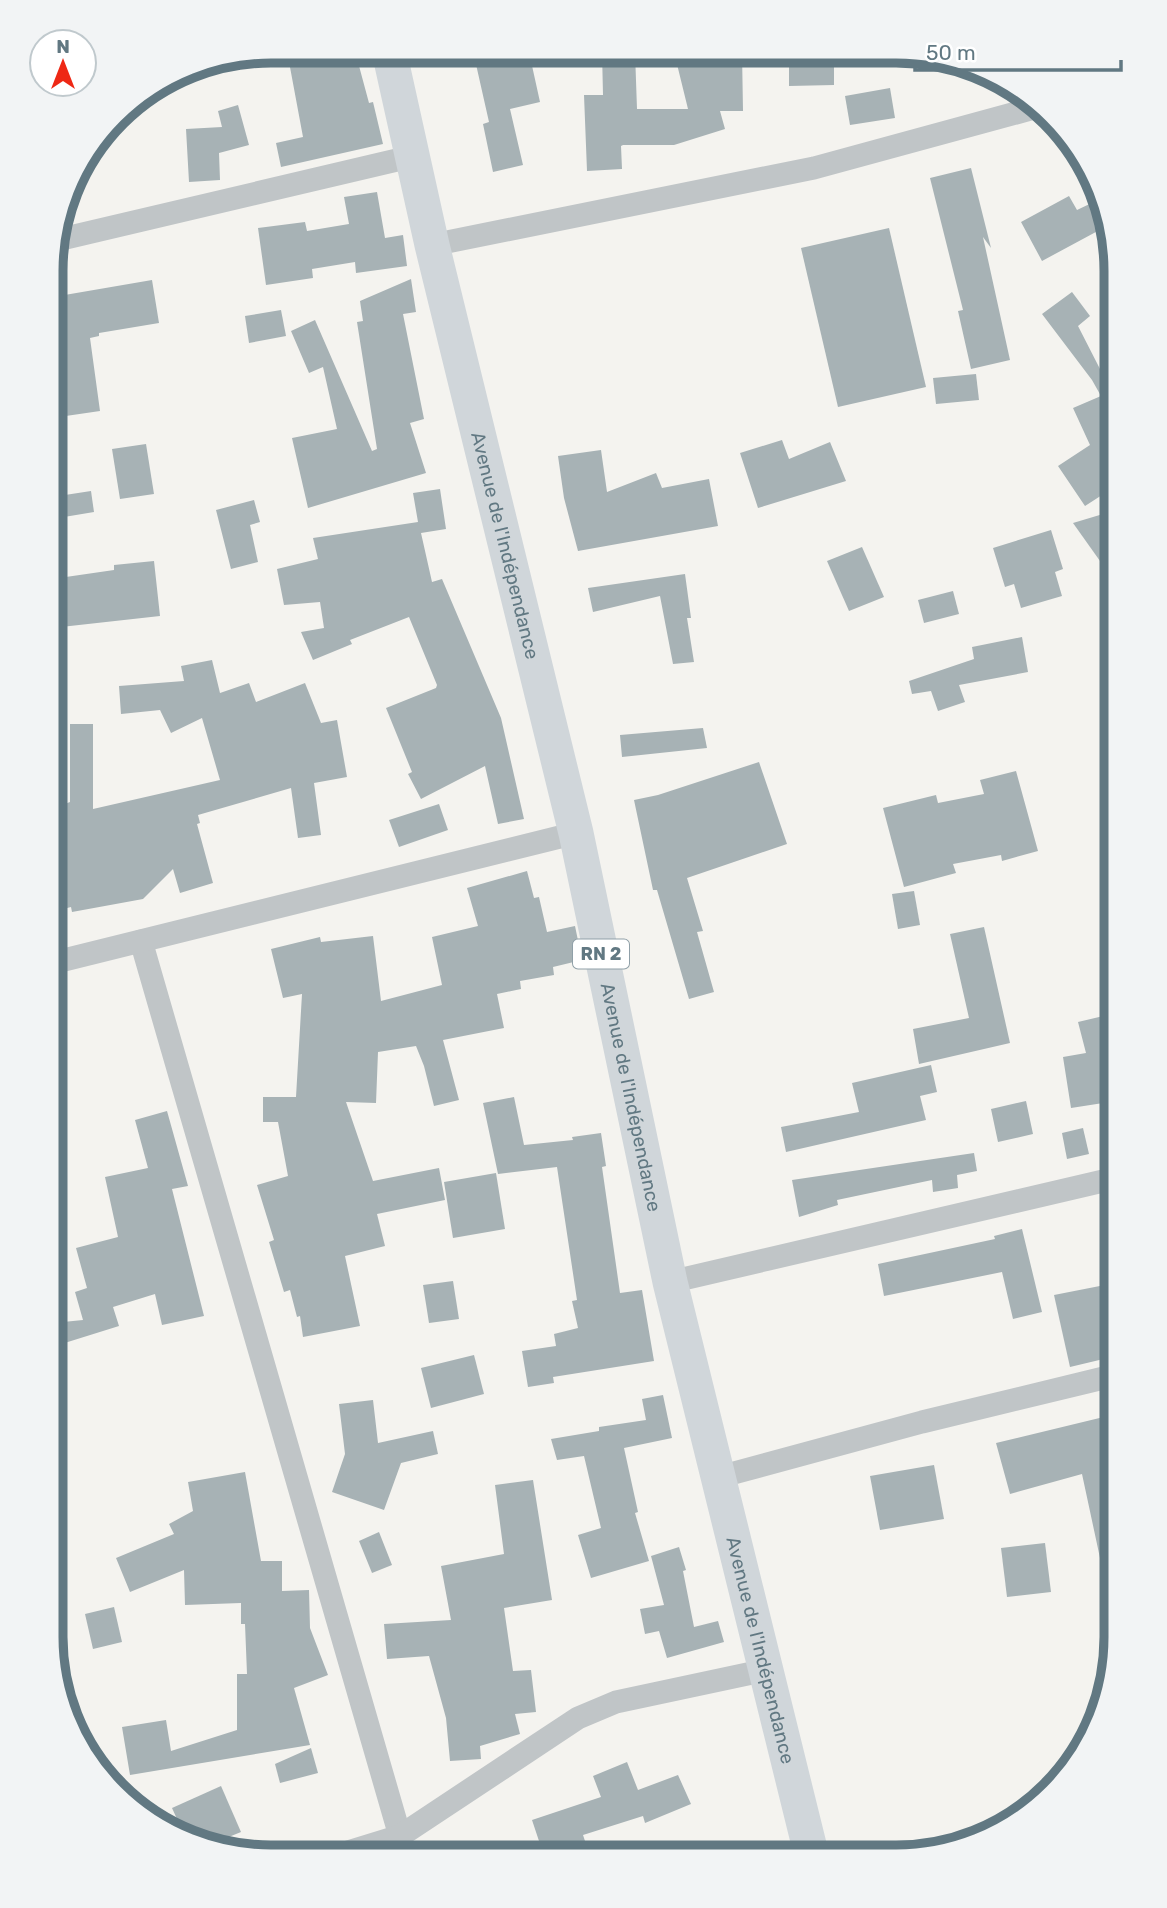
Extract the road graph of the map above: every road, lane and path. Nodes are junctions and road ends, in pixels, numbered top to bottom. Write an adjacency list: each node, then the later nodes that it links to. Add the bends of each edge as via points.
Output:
1 (392, 63): 3 (main road, Avenue de l'Indépendance / RN 2)
2 (1027, 110): 5 (street, via 814,168)
3 (414, 156): 4 (street); 5 (main road, Avenue de l'Indépendance / RN 2)
4 (66, 237)
5 (432, 246): 6 (main road, Avenue de l'Indépendance / RN 2)
6 (576, 832): 7 (street); 10 (main road, Avenue de l'Indépendance / RN 2)
7 (141, 941): 8 (street); 14 (street)
8 (63, 961)
9 (1104, 1181): 10 (street)
10 (670, 1282): 12 (main road, Avenue de l'Indépendance / RN 2)
11 (1104, 1378): 12 (street)
12 (719, 1477): 13 (main road, Avenue de l'Indépendance / RN 2)
13 (766, 1670): 14 (street, via 616,1702 578,1718); 16 (main road, Avenue de l'Indépendance / RN 2)
14 (400, 1836): 15 (street)
15 (371, 1845)
16 (809, 1845)

